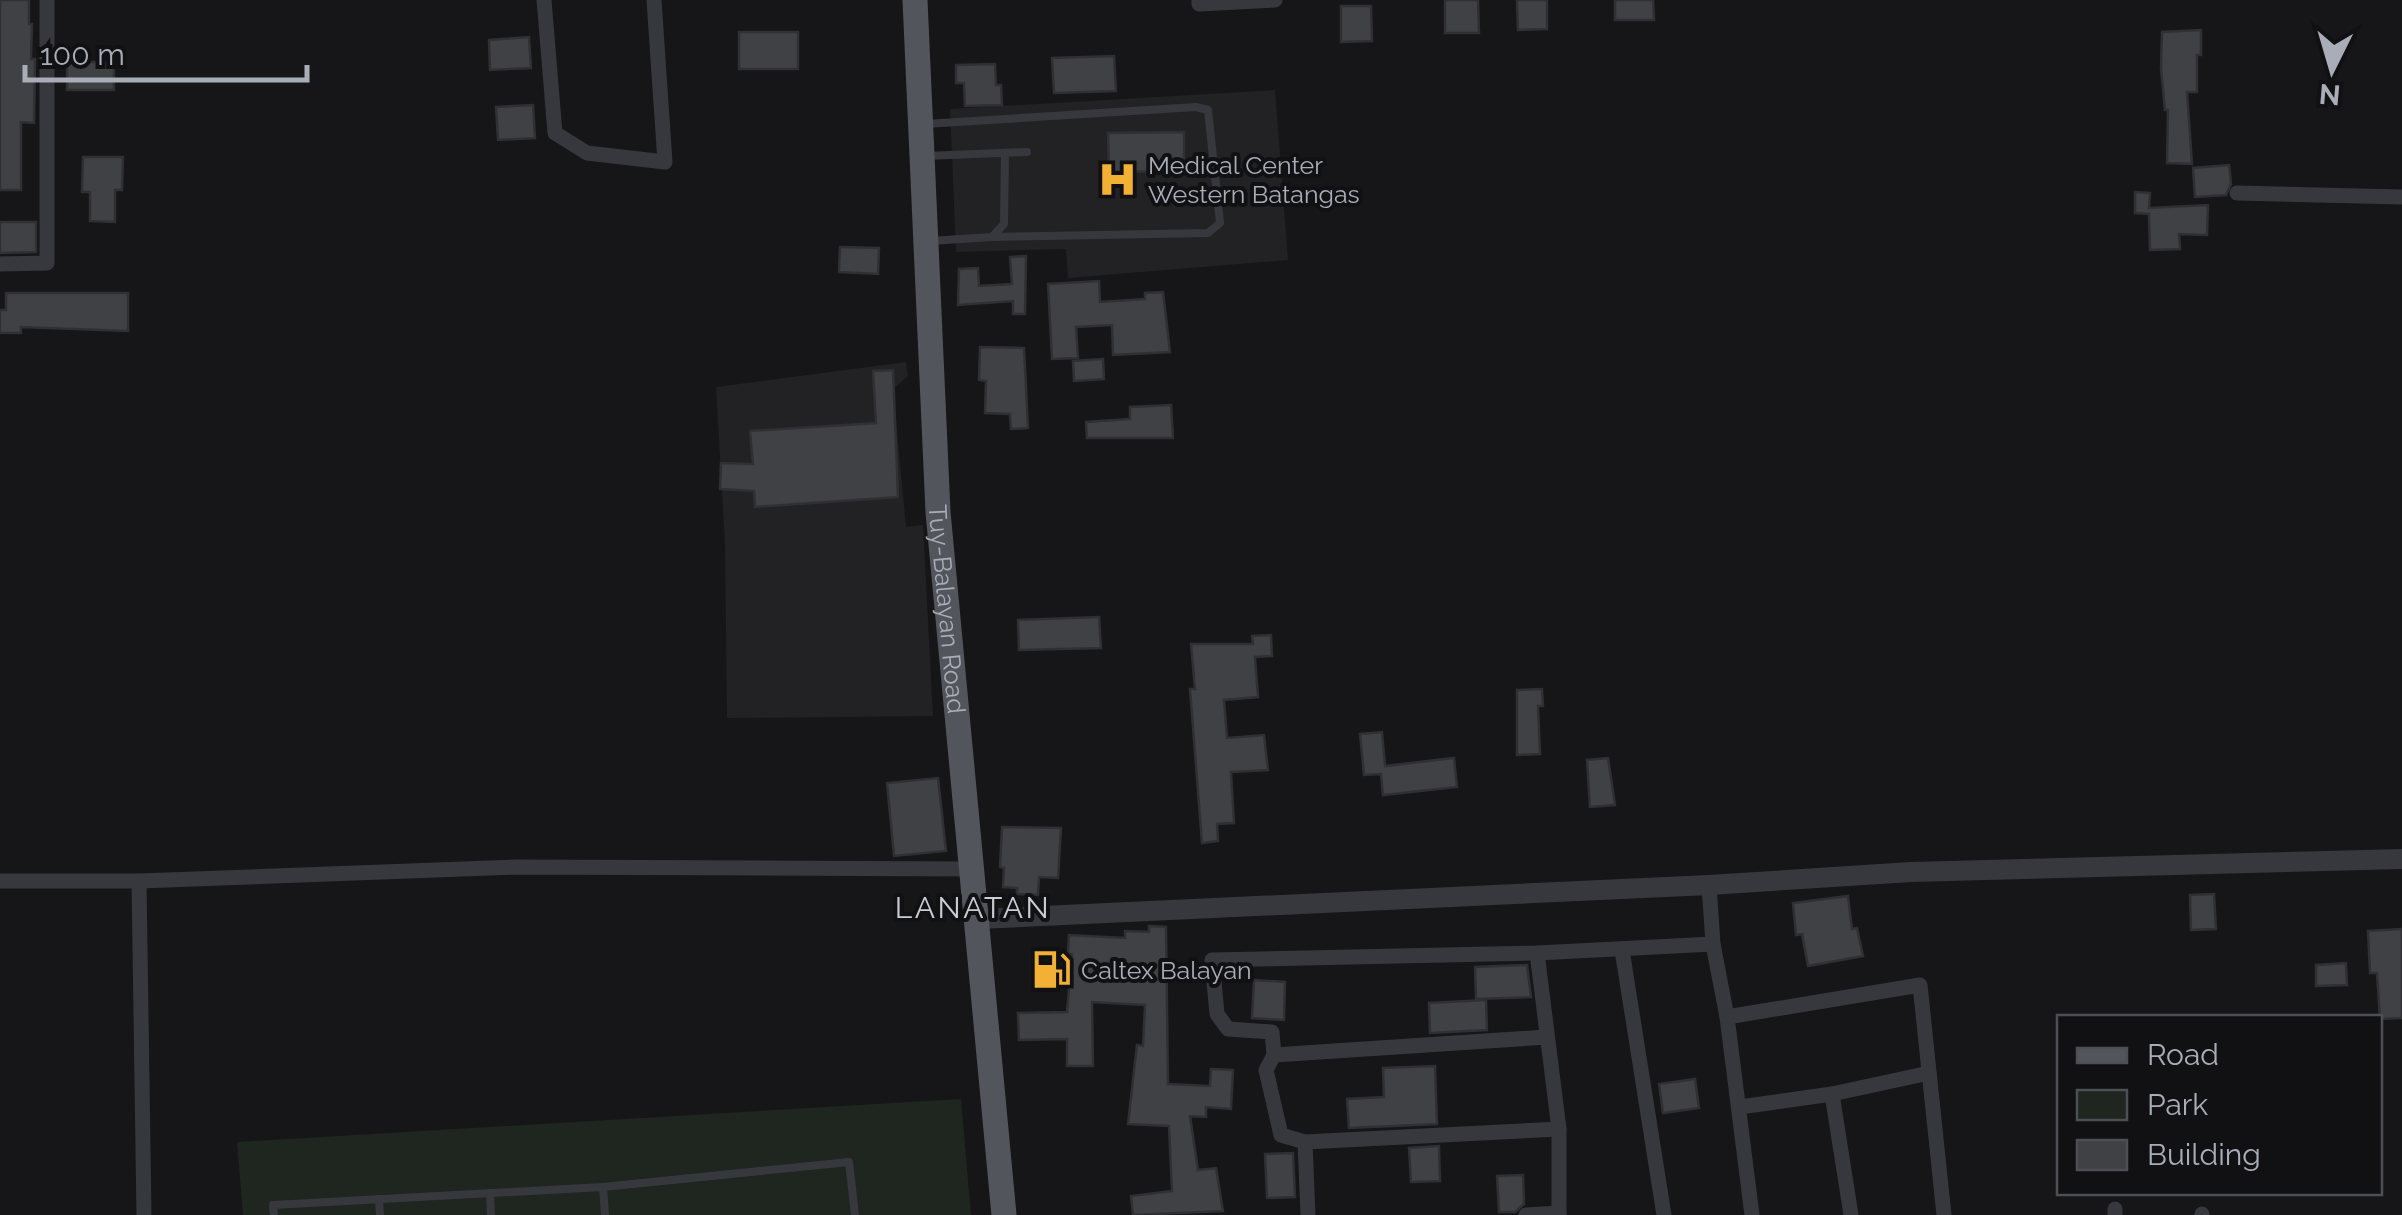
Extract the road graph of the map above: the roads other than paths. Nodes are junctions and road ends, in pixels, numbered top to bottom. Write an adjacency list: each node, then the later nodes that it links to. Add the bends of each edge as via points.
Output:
1 (47, 0): 15 (street, via 47,263)
2 (544, 0): 3 (street, via 555,133 587,153 665,162)
3 (654, 0)
4 (915, 0): 7 (main road, Tuy-Balayan Road)
5 (1199, 0): 6 (street)
6 (1276, 0)
7 (920, 124): 10 (main road, Tuy-Balayan Road); 13 (lane, via 1208,110 1220,223 1208,233)
8 (1027, 152): 9 (lane)
9 (1005, 153): 10 (lane); 13 (lane, via 1004,224)
10 (920, 156): 14 (main road, Tuy-Balayan Road)
11 (2237, 194): 12 (street)
12 (2402, 197)
13 (992, 236): 14 (lane)
14 (925, 241): 17 (main road, Tuy-Balayan Road, via 938,512)
15 (0, 264)
16 (2402, 858): 20 (street)
17 (970, 869): 19 (street, via 517,867); 21 (main road, Tuy-Balayan Road)
18 (0, 881): 19 (street)
19 (139, 881): 38 (street)
20 (1709, 884): 21 (street); 22 (street)
21 (978, 919): 45 (main road, Tuy-Balayan Road)
22 (1712, 944): 23 (street); 25 (street)
23 (1622, 950): 24 (street); 48 (street)
24 (1537, 953): 26 (street); 27 (street, via 1212,960 1217,1014 1228,1029 1272,1032)
25 (1727, 1017): 28 (street, via 1920,985); 30 (street)
26 (1547, 1037): 27 (street); 31 (street)
27 (1274, 1056): 32 (street, via 1266,1070 1281,1135)
28 (1929, 1072): 29 (street); 51 (street)
29 (1832, 1094): 30 (street); 50 (street)
30 (1740, 1107): 49 (street)
31 (1558, 1129): 32 (street); 37 (street)
32 (1305, 1142): 46 (street)
33 (603, 1187): 34 (lane); 43 (lane); 44 (lane, via 848,1162)
34 (490, 1193): 35 (lane); 42 (lane)
35 (379, 1199): 36 (lane); 41 (lane)
36 (326, 1202): 39 (lane, via 273,1206); 40 (lane)
37 (1559, 1214): 47 (street)
38 (144, 1215)
39 (274, 1215)
40 (327, 1215)
41 (380, 1215)
42 (492, 1215)
43 (606, 1215)
44 (855, 1215)
45 (1004, 1215)
46 (1308, 1215)
47 (1526, 1215)
48 (1664, 1215)
49 (1752, 1215)
50 (1850, 1215)
51 (1944, 1215)

